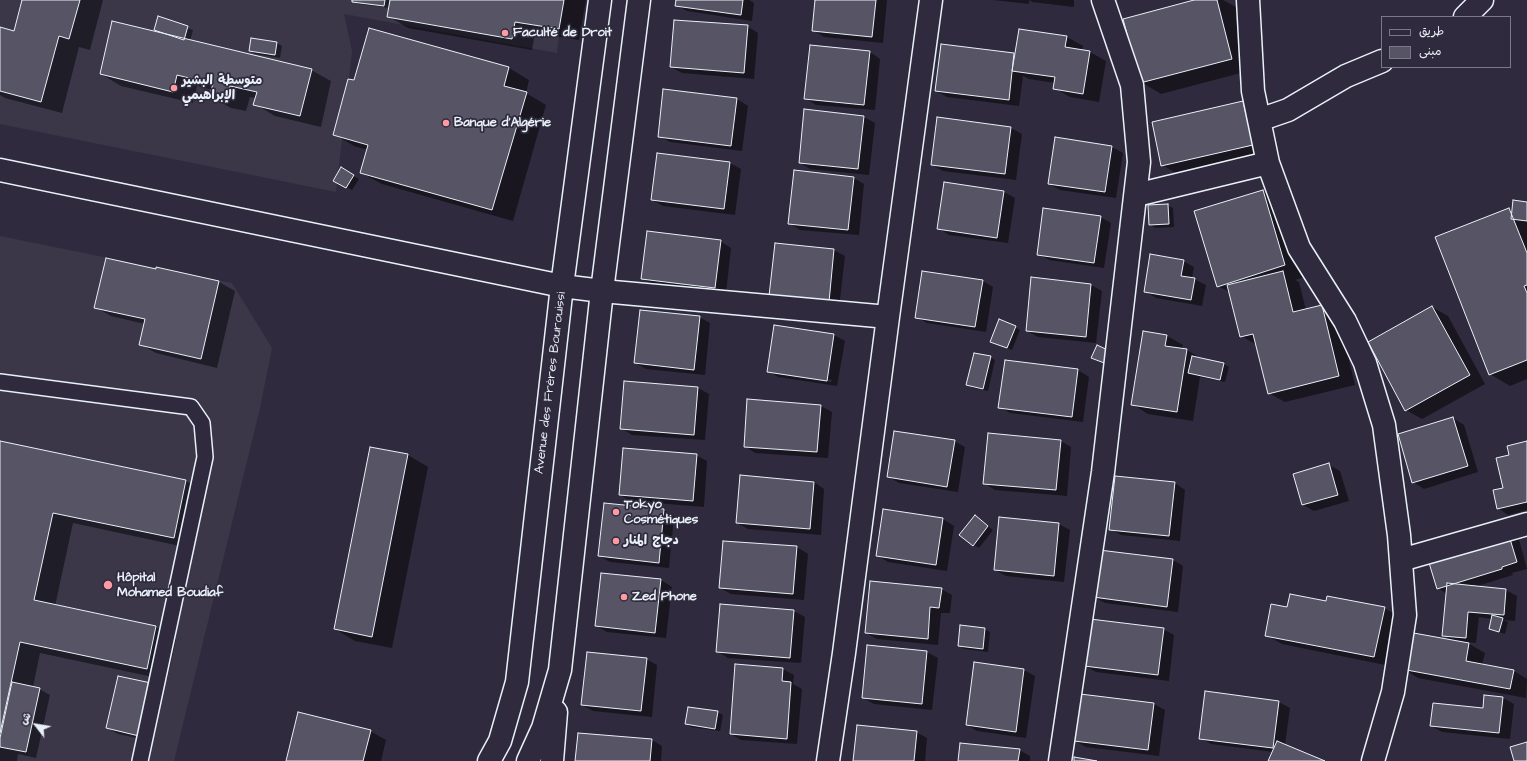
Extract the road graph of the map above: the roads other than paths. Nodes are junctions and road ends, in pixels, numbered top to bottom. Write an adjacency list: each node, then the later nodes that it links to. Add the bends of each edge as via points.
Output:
1 (600, 0): 13 (street, Avenue des Frères Bourouissi)
2 (639, 0): 14 (street)
3 (931, 0): 15 (street)
4 (1103, 0): 12 (street, via 1132,85 1139,162)
5 (1248, 0): 9 (street, via 1253,91)
6 (1482, 0): 7 (street)
7 (1466, 16)
8 (1381, 61): 9 (street, via 1346,76 1288,110)
9 (1259, 120): 10 (street)
10 (1268, 163): 12 (street); 18 (street, via 1299,248 1345,321 1365,363 1384,425)
11 (0, 170): 13 (street)
12 (1136, 195): 25 (street, via 1103,472)
13 (562, 286): 14 (street); 21 (street, Avenue des Frères Bourouissi, via 516,682 500,741)
14 (602, 291): 15 (street); 19 (street)
15 (888, 317): 24 (street)
16 (0, 382): 20 (lane, via 191,407 202,422 205,457)
17 (1527, 524): 18 (street)
18 (1401, 560): 26 (street, via 1405,616 1393,692)
19 (560, 670): 22 (street, via 543,728); 23 (street)
20 (140, 761)
21 (489, 761)
22 (528, 761)
23 (552, 761)
24 (828, 761)
25 (1060, 761)
26 (1373, 761)

